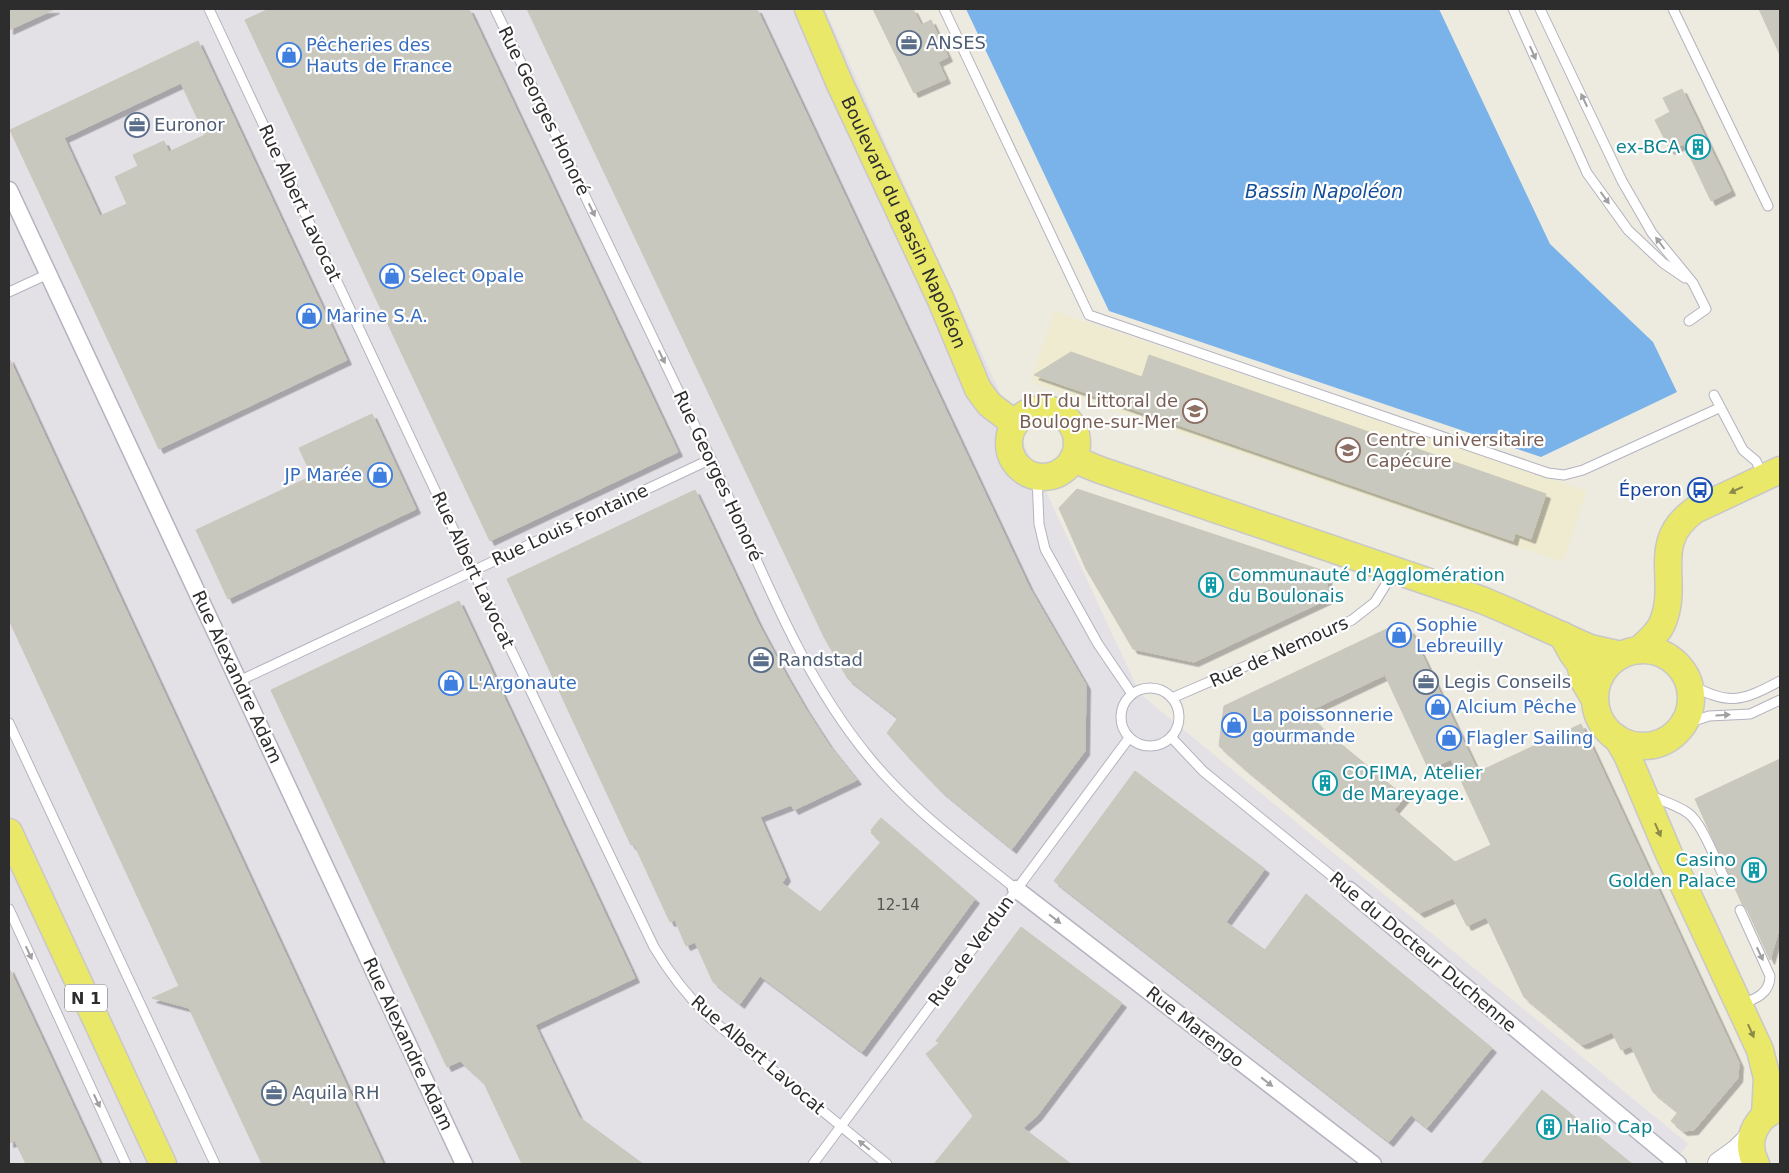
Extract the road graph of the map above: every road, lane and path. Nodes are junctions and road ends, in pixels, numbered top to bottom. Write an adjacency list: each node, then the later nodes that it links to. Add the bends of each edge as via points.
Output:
1 (209, 9): 23 (lane, Rue Albert Lavocat)
2 (495, 9): 18 (lane, Rue Georges Honoré, one-way to 18)
3 (808, 9): 17 (main road, Boulevard du Bassin Napoléon, via 978,389 989,404)
4 (944, 9): 16 (lane, via 1089,315 1548,473 1564,475 1583,470)
5 (1513, 9): 12 (lane, one-way to 12, via 1587,173 1628,230 1663,263)
6 (1540, 9): 12 (lane, one-way to 6, via 1652,233 1622,181)
7 (1673, 9): 9 (lane)
8 (9, 190): 10 (street, Rue Alexandre Adam)
9 (1768, 206)
10 (14, 214): 11 (street, Rue Alexandre Adam)
11 (48, 274): 13 (lane); 26 (street, Rue Alexandre Adam)
12 (1693, 283): 14 (lane, via 1706,309)
13 (9, 292)
14 (1689, 321)
15 (1714, 395): 16 (lane)
16 (1719, 408): 20 (lane, via 1744,450)
17 (1015, 424): 19 (main road, via 1025,414 1038,410 1052,410 1060,414 1075,432); 21 (main road, via 1009,441 1011,454 1021,469)
18 (711, 459): 23 (lane, Rue Louis Fontaine); 43 (lane, Rue Georges Honoré, via 791,633 821,689 847,728 906,797)
19 (1073, 459): 21 (main road, via 1054,475); 22 (main road)
20 (1772, 473): 25 (main road, one-way to 25, via 1695,510 1678,525 1668,548 1664,618 1657,632)
21 (1037, 476): 29 (lane, via 1038,524 1045,549 1094,639)
22 (1394, 570): 24 (main road, via 1508,611); 31 (lane, Rue de Nemours, via 1375,602 1352,620)
23 (473, 571): 26 (lane, Rue Louis Fontaine); 49 (lane, Rue Albert Lavocat, via 664,964 690,999 711,1019)
24 (1562, 635): 25 (main road, via 1590,648); 32 (main road, via 1580,664)
25 (1630, 652): 28 (main road, via 1654,651 1667,656 1682,670); 32 (main road, via 1610,663 1601,673)
26 (239, 681): 54 (street, Rue Alexandre Adam)
27 (1780, 681): 30 (lane)
28 (1688, 683): 30 (lane, via 1723,698); 36 (main road, via 1690,708)
29 (1132, 694): 31 (lane, via 1151,688); 37 (lane, via 1123,704 1120,715 1123,730)
30 (1756, 694): 34 (lane)
31 (1172, 698): 38 (lane, via 1179,718)
32 (1595, 700): 39 (main road, via 1601,722)
33 (1780, 700): 34 (lane)
34 (1764, 708): 36 (lane, one-way to 34, via 1709,716 1745,715)
35 (9, 723): 53 (lane)
36 (1682, 725): 39 (main road, via 1662,742 1652,745 1626,743)
37 (1129, 738): 38 (lane, via 1148,747); 43 (lane, Rue de Verdun)
38 (1171, 738): 44 (lane, Rue du Docteur Duchenne, via 1203,771)
39 (1617, 738): 40 (main road)
40 (1642, 792): 42 (lane, via 1690,814 1700,827); 47 (main road, one-way to 47)
41 (9, 832): 52 (main road, N 1)
42 (1724, 877)
43 (1016, 889): 49 (lane, Rue de Verdun); 57 (street, Rue Marengo, one-way to 57)
44 (1349, 890): 58 (street, Rue du Docteur Duchenne)
45 (9, 909): 51 (lane, one-way to 51)
46 (1740, 910): 47 (lane, one-way to 47, via 1770,981 1754,1000)
47 (1740, 1004): 48 (main road, one-way to 48, via 1760,1050)
48 (1772, 1111): 50 (main road, via 1756,1125)
49 (842, 1126): 55 (lane, Rue de Verdun); 56 (lane, Rue Albert Lavocat, one-way to 49)
50 (1752, 1137): 59 (main road); 60 (main road)
51 (126, 1164)
52 (164, 1164)
53 (215, 1164)
54 (464, 1164)
55 (814, 1164)
56 (887, 1164)
57 (1373, 1164)
58 (1678, 1164)
59 (1720, 1164)
60 (1756, 1164)

